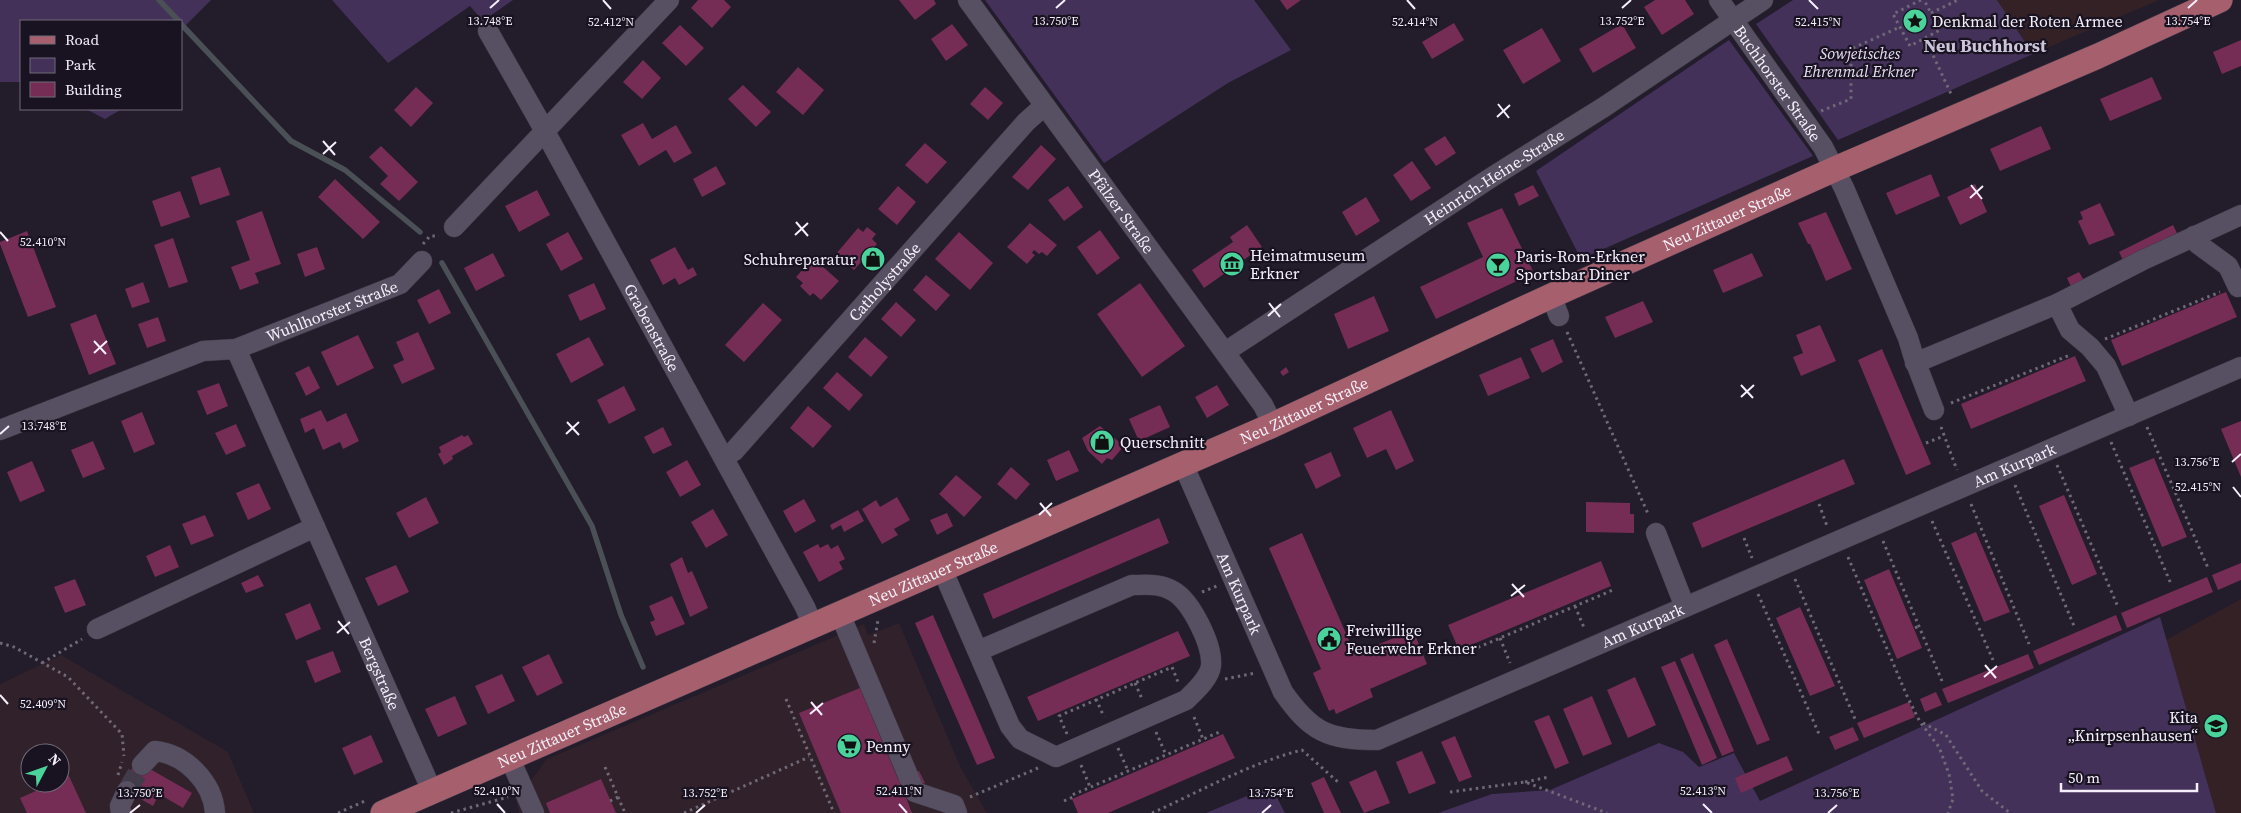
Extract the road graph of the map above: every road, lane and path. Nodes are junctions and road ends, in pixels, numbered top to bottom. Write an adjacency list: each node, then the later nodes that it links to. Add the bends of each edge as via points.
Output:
1 (669, 0): 18 (street)
2 (968, 0): 16 (street, Pfälzer Straße)
3 (1719, 0): 11 (street, Buchhorster Straße)
4 (1763, 0): 11 (street, Heinrich-Heine-Straße)
5 (1907, 0): 9 (path)
6 (1922, 0): 9 (path); 10 (path)
7 (1958, 0): 10 (path)
8 (2220, 0): 19 (main road, Neu Zittauer Straße)
9 (1910, 6): 12 (path, via 1893,14)
10 (1931, 14): 14 (path, via 1940,30)
11 (1734, 21): 19 (street, Buchhorster Straße); 29 (street, Heinrich-Heine-Straße)
12 (1900, 27): 14 (path, via 1910,46); 17 (path, via 1851,49 1851,99)
13 (488, 31): 18 (street, Grabenstraße)
14 (1925, 38): 15 (path)
15 (1949, 90)
16 (1044, 106): 29 (street, Pfälzer Straße); 39 (street, Catholystraße, via 1026,122 734,451)
17 (1814, 114)
18 (545, 132): 21 (street); 39 (street, Grabenstraße)
19 (1835, 169): 26 (main road, Neu Zittauer Straße); 30 (street, Buchhorster Straße)
20 (2241, 215): 22 (street)
21 (454, 227): 23 (path, via 441,236 430,236 420,247)
22 (2194, 236): 24 (street, via 2198,244 2228,266); 25 (street)
23 (422, 261): 28 (street, Wuhlhorster Straße, via 400,284)
24 (2238, 287): 27 (path, via 2233,286)
25 (2057, 304): 27 (street, via 2070,330); 30 (street)
26 (1555, 306): 34 (main road, Neu Zittauer Straße); 48 (path)
27 (2090, 347): 32 (path); 33 (street, via 2106,366)
28 (236, 349): 35 (street, Wuhlhorster Straße, via 204,351); 46 (street, Bergstraße)
29 (1225, 352): 34 (street, Pfälzer Straße, via 1263,405)
30 (1916, 363): 32 (street, Buchhorster Straße)
31 (2241, 367): 33 (street, Am Kurpark)
32 (1934, 410): 36 (path)
33 (2137, 419): 43 (street, Am Kurpark); 53 (path, via 2167,476)
34 (1273, 425): 41 (main road, Neu Zittauer Straße)
35 (0, 430)
36 (1944, 436): 38 (path); 43 (path)
37 (2109, 438): 56 (path)
38 (1926, 443)
39 (723, 457): 65 (street, Grabenstraße)
40 (2055, 461): 63 (path)
41 (1183, 464): 54 (main road, Neu Zittauer Straße); 62 (street, Am Kurpark, via 1282,692 1304,720 1324,732 1350,740 1377,740 1392,735)
42 (2012, 479): 67 (path)
43 (1964, 487): 62 (street, Am Kurpark); 73 (path)
44 (1818, 504): 47 (path)
45 (1929, 516): 77 (path)
46 (315, 528): 70 (street); 100 (street, Bergstraße)
47 (1830, 531)
48 (1656, 532): 62 (street)
49 (1881, 536): 57 (path)
50 (1744, 538): 52 (path)
51 (1846, 552): 88 (path)
52 (1754, 564)
53 (2208, 568)
54 (942, 569): 64 (main road, Neu Zittauer Straße); 74 (street)
55 (1793, 575): 79 (path, via 1812,626)
56 (2171, 584)
57 (1902, 587): 58 (path); 66 (path)
58 (1898, 589)
59 (1613, 590): 61 (path)
60 (1757, 591): 90 (path)
61 (1575, 606): 68 (path); 71 (path)
62 (1685, 607)
63 (2118, 607)
64 (840, 614): 65 (main road, Neu Zittauer Straße); 106 (street, via 915,792)
65 (813, 626): 92 (main road, Neu Zittauer Straße)
66 (1919, 626): 69 (path); 83 (path)
67 (2074, 626)
68 (1583, 627)
69 (1915, 628)
70 (97, 629): 78 (path)
71 (1500, 638): 75 (path); 76 (path)
72 (0, 643): 78 (path)
73 (2029, 644)
74 (978, 651): 84 (street, via 1010,726 1020,739 1056,757 1186,700); 84 (street, via 1132,585 1155,584 1174,591 1189,605 1207,642 1211,666)
75 (1460, 655)
76 (1508, 658)
77 (1993, 660)
78 (42, 663): 99 (path, via 68,678 122,734 125,754)
79 (1832, 664): 80 (path); 87 (path)
80 (1827, 666)
81 (1172, 667): 86 (path)
82 (1257, 673): 84 (path)
83 (1942, 681)
84 (1202, 684)
85 (786, 699): 91 (path)
86 (1059, 716)
87 (1855, 718)
88 (1920, 722): 116 (path, via 1939,747 1949,774 1953,799); 117 (path, via 1946,735 1982,791)
89 (1222, 730): 105 (path)
90 (1819, 734)
91 (809, 757): 112 (path); 113 (path)
92 (510, 759): 100 (main road, Neu Zittauer Straße); 103 (street)
93 (142, 765): 108 (street, via 155,751 169,752 202,777)
94 (606, 767): 102 (path)
95 (1039, 768): 106 (path)
96 (1549, 777): 98 (path)
97 (1338, 782): 114 (path, via 1302,750 1280,755)
98 (1525, 782): 101 (path); 115 (path)
99 (121, 786): 107 (street)
100 (432, 791): 109 (main road, Neu Zittauer Straße)
101 (1450, 792)
102 (618, 797): 104 (path); 111 (path)
103 (529, 801): 110 (path)
104 (610, 801)
105 (1064, 801)
106 (956, 809)
107 (121, 813)
108 (215, 813)
109 (383, 813)
110 (451, 813)
111 (625, 813)
112 (684, 813)
113 (834, 813)
114 (1152, 813)
115 (1607, 813)
116 (1948, 813)
117 (2010, 813)

